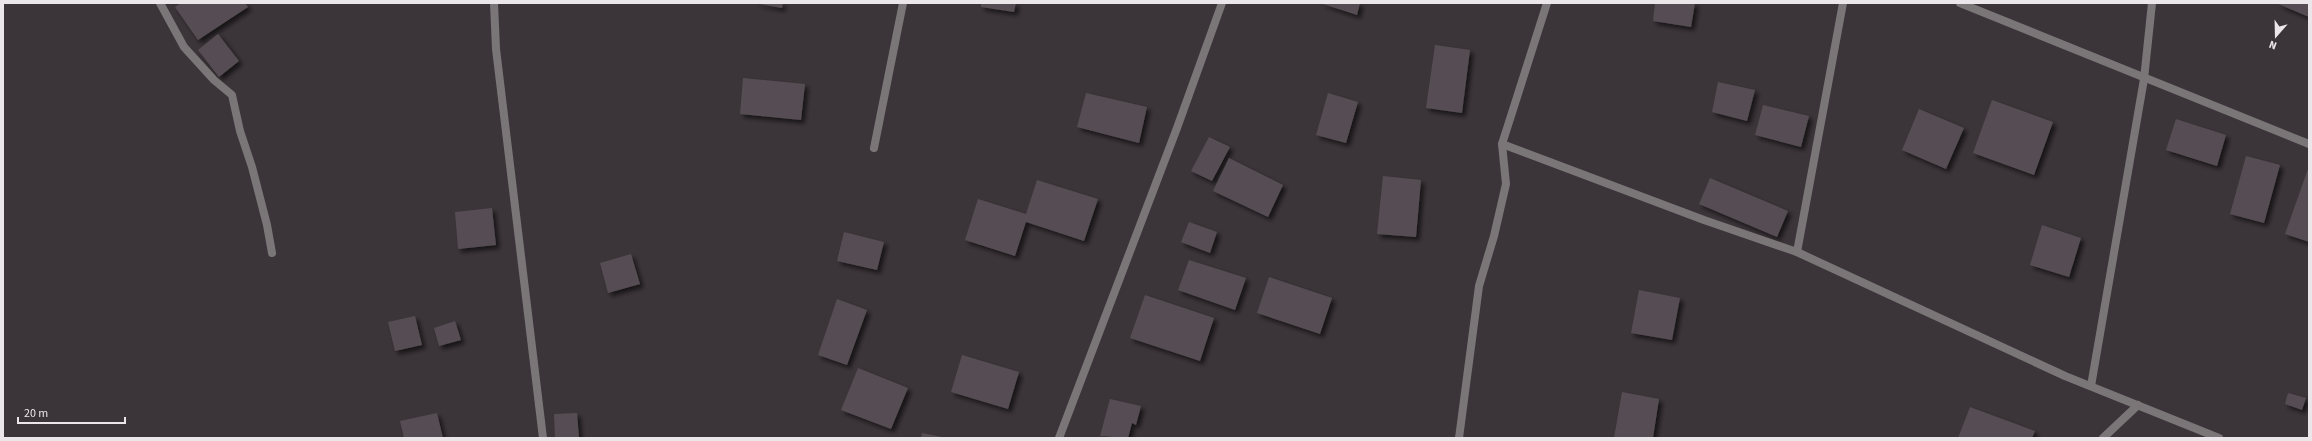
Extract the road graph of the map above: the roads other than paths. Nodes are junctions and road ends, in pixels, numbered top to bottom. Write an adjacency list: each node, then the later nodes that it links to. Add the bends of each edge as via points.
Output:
1 (160, 3): 14 (street, via 184,47 214,80 232,95 267,225)
2 (494, 3): 17 (street, via 496,49)
3 (903, 3): 12 (street)
4 (1222, 3): 18 (street)
5 (1547, 3): 10 (street)
6 (1843, 3): 13 (street)
7 (1960, 3): 9 (street)
8 (2152, 3): 9 (street)
9 (2144, 79): 11 (street); 15 (street)
10 (1502, 144): 13 (street); 19 (street, via 1506,184 1479,286)
11 (2309, 144)
12 (874, 148)
13 (1797, 252): 15 (street)
14 (272, 254)
15 (2090, 386): 16 (street)
16 (2138, 405): 20 (street); 21 (street)
17 (543, 438)
18 (1059, 438)
19 (1459, 438)
20 (2103, 438)
21 (2219, 438)

